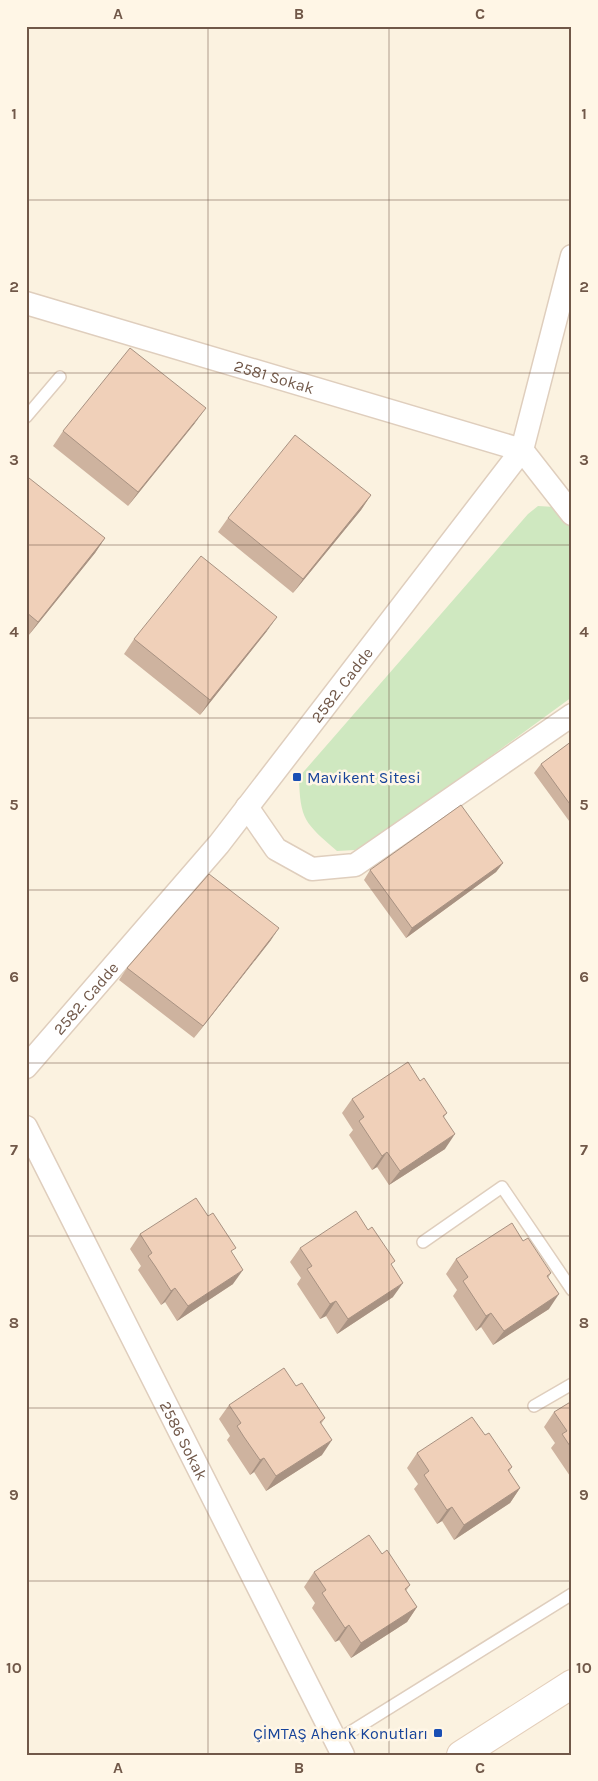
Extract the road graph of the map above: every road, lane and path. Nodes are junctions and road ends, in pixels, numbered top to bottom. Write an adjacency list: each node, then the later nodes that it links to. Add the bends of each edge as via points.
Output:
1 (572, 256): 5 (street, 2582. Cadde)
2 (26, 303): 5 (street, 2581 Sokak)
3 (60, 377): 4 (lane)
4 (26, 417)
5 (522, 450): 6 (street); 8 (street, 2582. Cadde)
6 (572, 514)
7 (572, 715): 8 (street, via 354,865 312,869 276,849)
8 (247, 807): 9 (street, 2582. Cadde)
9 (26, 1067)
10 (26, 1127): 17 (street, 2586 Sokak)
11 (423, 1242): 12 (lane, via 502,1187)
12 (572, 1290)
13 (572, 1384): 14 (lane)
14 (534, 1406)
15 (572, 1594): 17 (lane)
16 (572, 1684): 18 (street)
17 (339, 1748)
18 (461, 1755)

